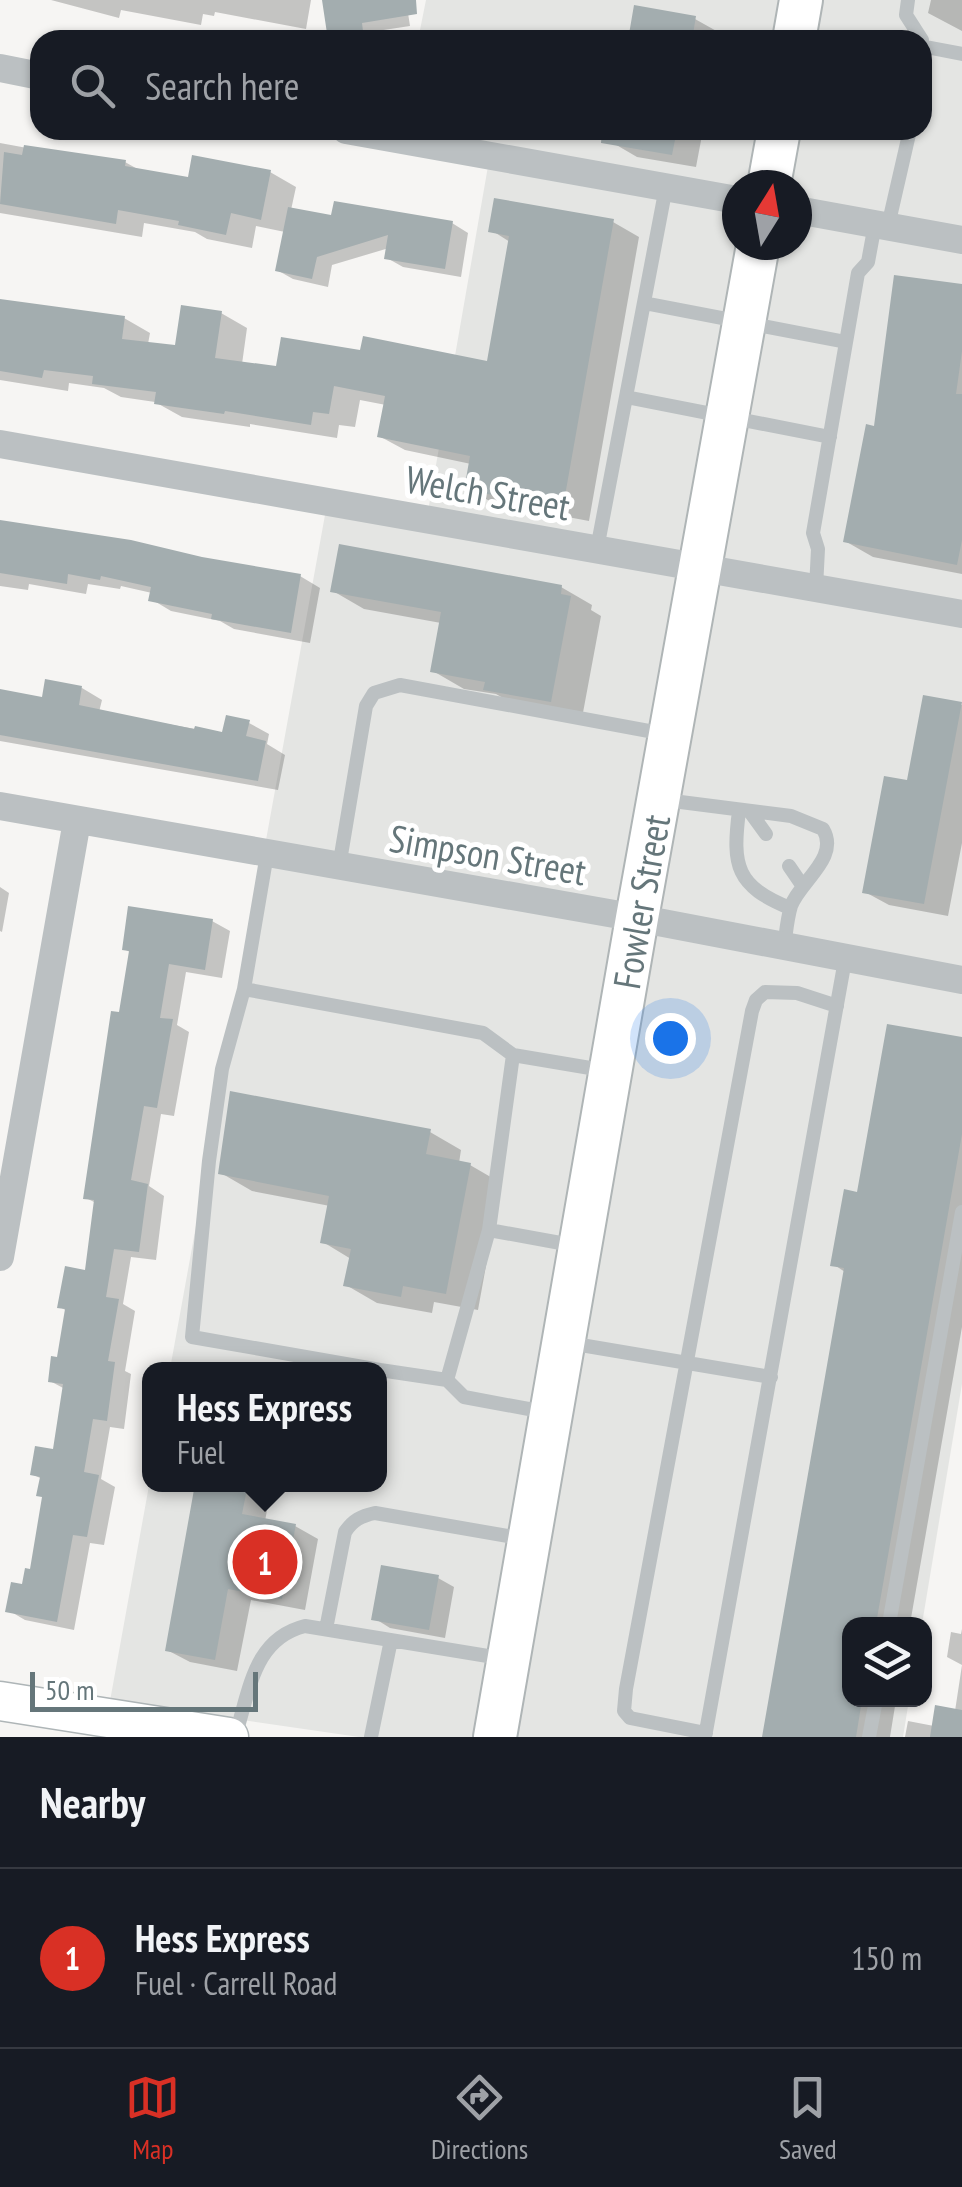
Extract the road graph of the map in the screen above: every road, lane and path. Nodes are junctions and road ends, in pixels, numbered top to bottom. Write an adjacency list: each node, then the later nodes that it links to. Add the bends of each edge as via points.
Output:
1 (801, 0): 3 (main road)
2 (908, 0): 4 (lane, via 906,14)
3 (796, 30)
4 (916, 30)
5 (932, 45): 6 (lane)
6 (962, 54)
7 (0, 68): 8 (street)
8 (30, 74)
9 (402, 140): 13 (street)
10 (776, 140): 12 (main road)
11 (907, 140): 16 (lane)
12 (771, 170)
13 (666, 187): 14 (street); 19 (lane)
14 (722, 197)
15 (812, 213): 16 (street)
16 (882, 225): 17 (street); 21 (lane, via 858,274)
17 (962, 240)
18 (755, 260): 20 (main road, Fowler Street)
19 (644, 302): 20 (lane); 22 (lane)
20 (744, 323): 21 (lane); 23 (main road, Fowler Street)
21 (846, 342): 24 (lane)
22 (626, 396): 23 (lane); 26 (lane)
23 (728, 416): 24 (lane); 27 (main road, Fowler Street)
24 (830, 437): 28 (lane, via 814,533)
25 (0, 444): 26 (street, Welch Street)
26 (597, 550): 27 (street, Welch Street)
27 (700, 568): 28 (street, Welch Street); 30 (main road, Fowler Street)
28 (816, 588): 29 (street, Welch Street)
29 (962, 614)
30 (671, 735): 31 (main road, Fowler Street); 37 (lane, via 400,686 374,693 366,706)
31 (659, 800): 33 (lane); 41 (main road, Fowler Street)
32 (0, 806): 34 (street, Simpson Street)
33 (744, 812): 35 (lane); 39 (lane, via 791,816 823,829 824,859); 40 (lane, via 734,850 740,870 764,897)
34 (76, 821): 36 (street, Simpson Street); 52 (street)
35 (766, 834)
36 (266, 854): 37 (street, Simpson Street); 45 (lane)
37 (339, 866): 41 (street, Simpson Street)
38 (789, 866): 39 (lane)
39 (802, 885): 40 (lane)
40 (790, 908): 42 (lane)
41 (637, 918): 42 (street, Simpson Street); 48 (main road, Fowler Street)
42 (784, 948): 43 (street, Simpson Street)
43 (845, 960): 44 (street, Simpson Street); 46 (lane)
44 (962, 980)
45 (244, 989): 47 (lane, via 484,1033); 54 (lane, via 222,1070 192,1337)
46 (837, 1006): 55 (lane, via 797,993 765,992 756,1000); 57 (lane)
47 (513, 1055): 48 (lane); 50 (lane)
48 (610, 1071): 51 (main road, Fowler Street)
49 (962, 1212): 61 (lane)
50 (489, 1230): 51 (lane); 58 (lane)
51 (580, 1246): 53 (main road, Fowler Street)
52 (0, 1258)
53 (563, 1342): 55 (lane); 59 (main road, Fowler Street)
54 (334, 1362)
55 (687, 1362): 57 (lane); 67 (lane, via 624,1711 641,1722)
56 (387, 1371): 58 (lane)
57 (771, 1377): 67 (lane)
58 (447, 1380): 59 (lane, via 464,1396)
59 (551, 1412): 60 (main road, Fowler Street)
60 (529, 1540): 62 (lane, via 362,1515 346,1532); 64 (main road, Fowler Street)
61 (890, 1617)
62 (326, 1630): 63 (lane); 68 (lane, via 306,1626 272,1642)
63 (391, 1640): 64 (lane); 69 (lane)
64 (508, 1659): 70 (main road, Fowler Street)
65 (0, 1700): 68 (street)
66 (875, 1707): 71 (lane)
67 (705, 1735)
68 (232, 1737)
69 (371, 1737)
70 (495, 1737)
71 (870, 1737)

